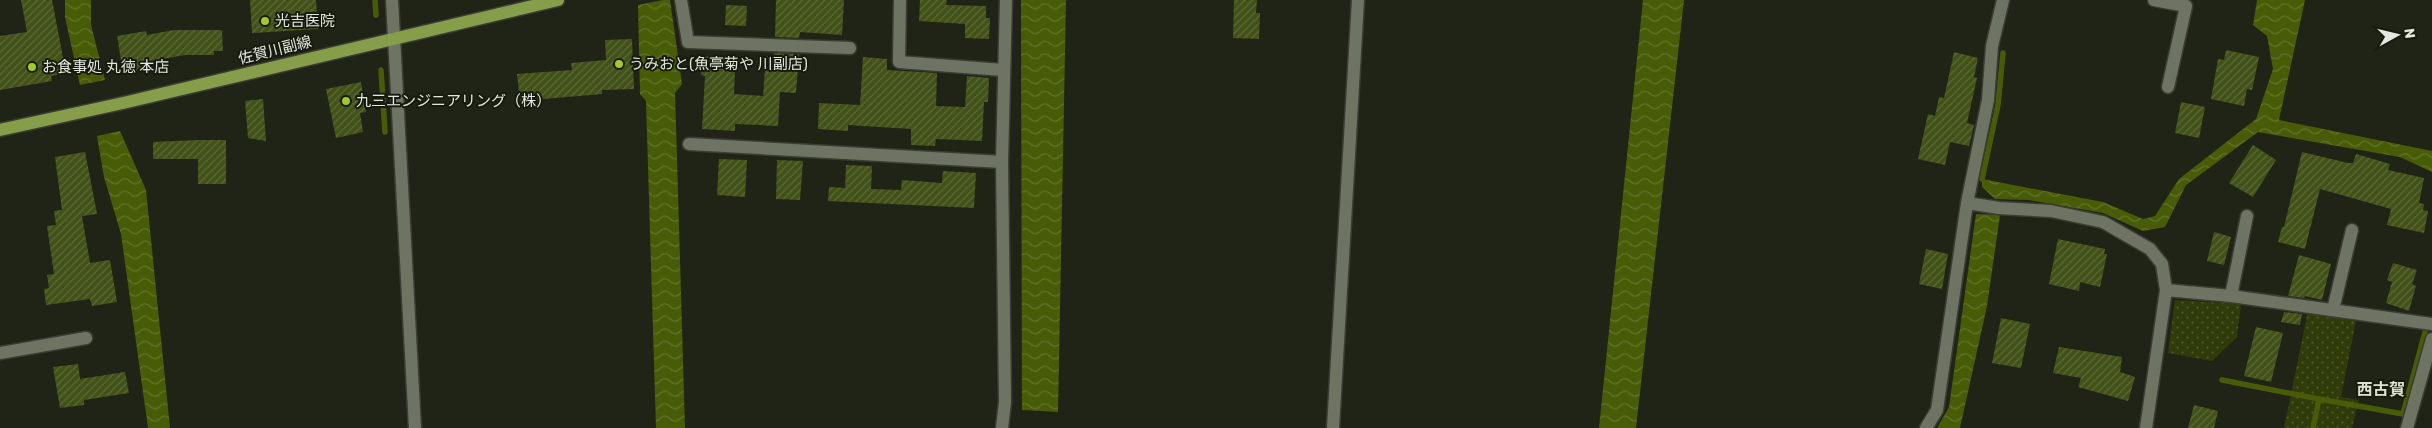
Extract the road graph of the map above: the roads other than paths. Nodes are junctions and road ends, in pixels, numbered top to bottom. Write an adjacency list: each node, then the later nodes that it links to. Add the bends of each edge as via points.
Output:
1 (392, 0): 9 (street)
2 (558, 0): 9 (main road, 佐賀川副線)
3 (681, 0): 10 (street, via 688,42)
4 (900, 0): 11 (street, via 899,62)
5 (1006, 0): 11 (street)
6 (1358, 0): 29 (street)
7 (2003, 0): 16 (street, via 1992,46 1988,100)
8 (2154, 0): 12 (street, via 2186,6)
9 (395, 38): 13 (main road, 佐賀川副線, via 123,104); 27 (street)
10 (850, 48)
11 (1003, 70): 15 (street)
12 (2168, 87)
13 (0, 130)
14 (688, 144): 15 (street)
15 (1002, 162): 28 (street, via 1005,402)
16 (1967, 203): 19 (street, via 2050,211 2104,222 2150,249 2162,264); 30 (street, via 1938,410)
17 (2247, 216): 20 (street)
18 (2352, 230): 21 (street)
19 (2166, 290): 20 (street); 31 (street)
20 (2231, 296): 21 (street)
21 (2333, 310): 22 (street)
22 (2432, 324)
23 (86, 338): 25 (street)
24 (2432, 338): 26 (street)
25 (0, 353)
26 (2428, 370): 32 (street)
27 (415, 428)
28 (1002, 428)
29 (1333, 428)
30 (1926, 428)
31 (2146, 428)
32 (2407, 428)

